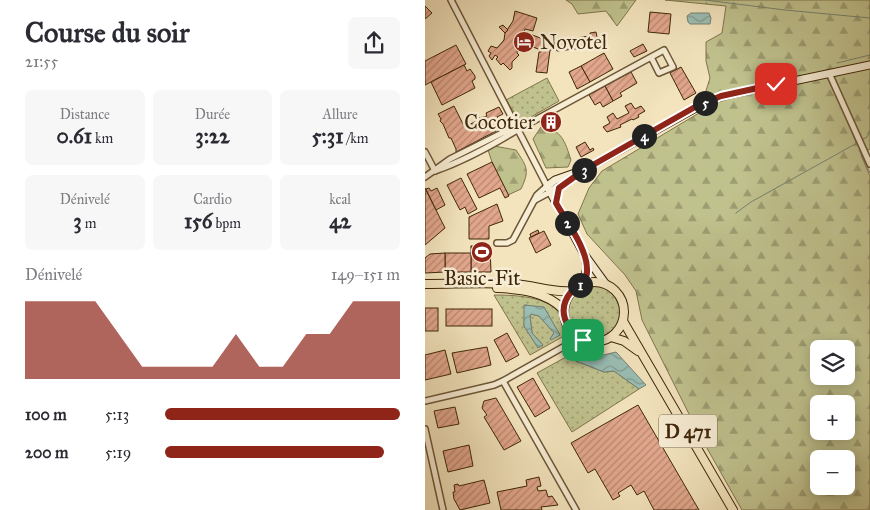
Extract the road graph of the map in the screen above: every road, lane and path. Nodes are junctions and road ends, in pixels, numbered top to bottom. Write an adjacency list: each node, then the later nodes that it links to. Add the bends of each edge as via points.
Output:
1 (451, 0): 5 (street)
2 (651, 57): 2 (street, via 664,50 673,67 659,73); 5 (street)
3 (870, 65): 4 (main road)
4 (829, 73): 7 (street); 8 (main road, via 710,100)
5 (517, 130): 9 (street); 12 (street)
6 (425, 152): 9 (street)
7 (870, 164)
8 (584, 170): 11 (main road); 12 (main road, via 555,180)
9 (435, 171): 10 (street)
10 (425, 176)
11 (559, 188): 12 (main road); 13 (main road)
12 (549, 189): 13 (main road); 14 (street, via 535,200 513,240)
13 (556, 203): 15 (main road)
14 (497, 243)
15 (584, 254): 16 (main road, via 587,268); 17 (main road)
16 (583, 283): 17 (main road); 20 (main road)
17 (605, 283): 22 (main road, via 619,294 625,312)
18 (425, 284): 20 (main road, via 504,283)
19 (425, 289): 21 (main road, via 518,290 542,295)
20 (571, 291): 21 (main road)
21 (564, 310): 23 (main road, via 565,321)
22 (623, 321): 24 (main road); 25 (main road, D 471)
23 (575, 335): 24 (main road, via 593,342); 26 (street, via 565,346)
24 (611, 337): 25 (main road, D 471, via 624,341)
25 (641, 353): 31 (main road, D 471)
26 (503, 381): 27 (street); 30 (street)
27 (425, 401)
28 (425, 428): 29 (street)
29 (443, 510)
30 (576, 510)
31 (733, 510)

